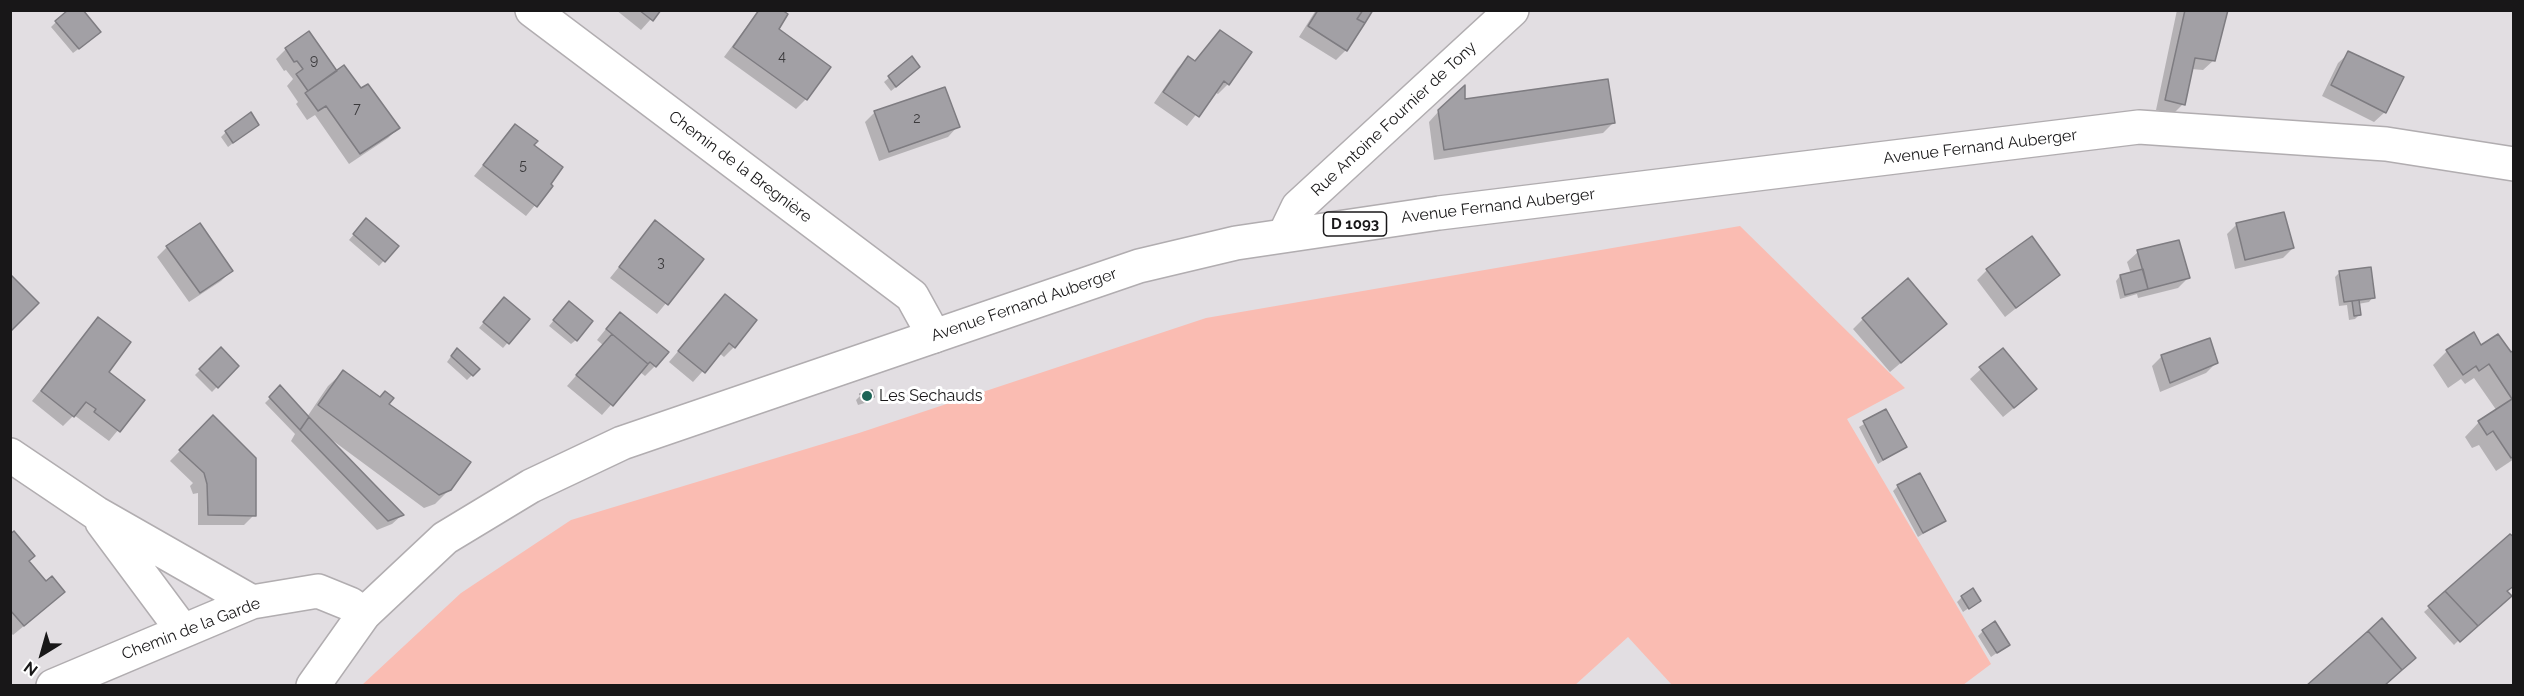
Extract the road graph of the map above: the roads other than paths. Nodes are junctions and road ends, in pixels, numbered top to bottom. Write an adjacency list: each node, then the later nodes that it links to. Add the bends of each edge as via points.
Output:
1 (531, 10): 5 (main road, Chemin de la Bregnière, via 912,296)
2 (1512, 10): 4 (main road, Rue Antoine Fournier de Tony, via 1298,207)
3 (2514, 164): 4 (main road, Avenue Fernand Auberger / D 1093, via 2386,144 2139,127)
4 (1285, 234): 5 (main road, Avenue Fernand Auberger / D 1093, via 1139,266)
5 (934, 336): 9 (main road, Avenue Fernand Auberger / D 1093, via 622,443 531,486 445,538)
6 (10, 454): 7 (main road)
7 (96, 513): 8 (main road); 10 (main road)
8 (252, 602): 9 (main road, Chemin de la Garde, via 318,591); 10 (main road, Chemin de la Garde)
9 (364, 614): 12 (main road, Avenue Fernand Auberger / D 1093)
10 (183, 631): 11 (main road, Chemin de la Garde)
11 (53, 686)
12 (313, 686)

